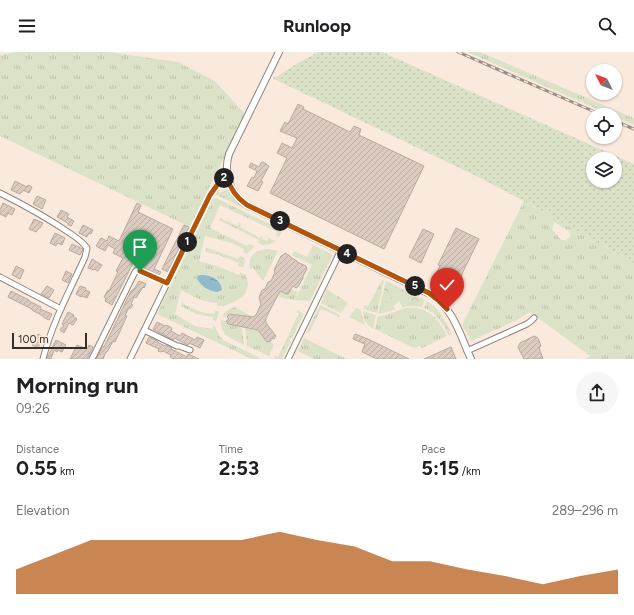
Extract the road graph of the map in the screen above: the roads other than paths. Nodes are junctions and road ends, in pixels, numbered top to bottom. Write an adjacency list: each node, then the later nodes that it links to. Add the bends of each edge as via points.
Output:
1 (279, 52): 2 (street, via 230,152 226,165)
2 (227, 177): 4 (street, via 234,192 245,204); 6 (street, via 212,191)
3 (0, 193): 7 (street, via 54,223 87,248)
4 (341, 250): 11 (street, via 437,298 450,314); 15 (street)
5 (0, 277): 7 (street)
6 (167, 283): 9 (street); 13 (street, via 140,271 134,272)
7 (61, 309): 12 (street)
8 (534, 318): 11 (street)
9 (144, 330): 10 (street); 14 (street)
10 (190, 350)
11 (467, 351): 16 (street)
12 (43, 359)
13 (92, 359)
14 (130, 359)
15 (288, 359)
16 (471, 359)

